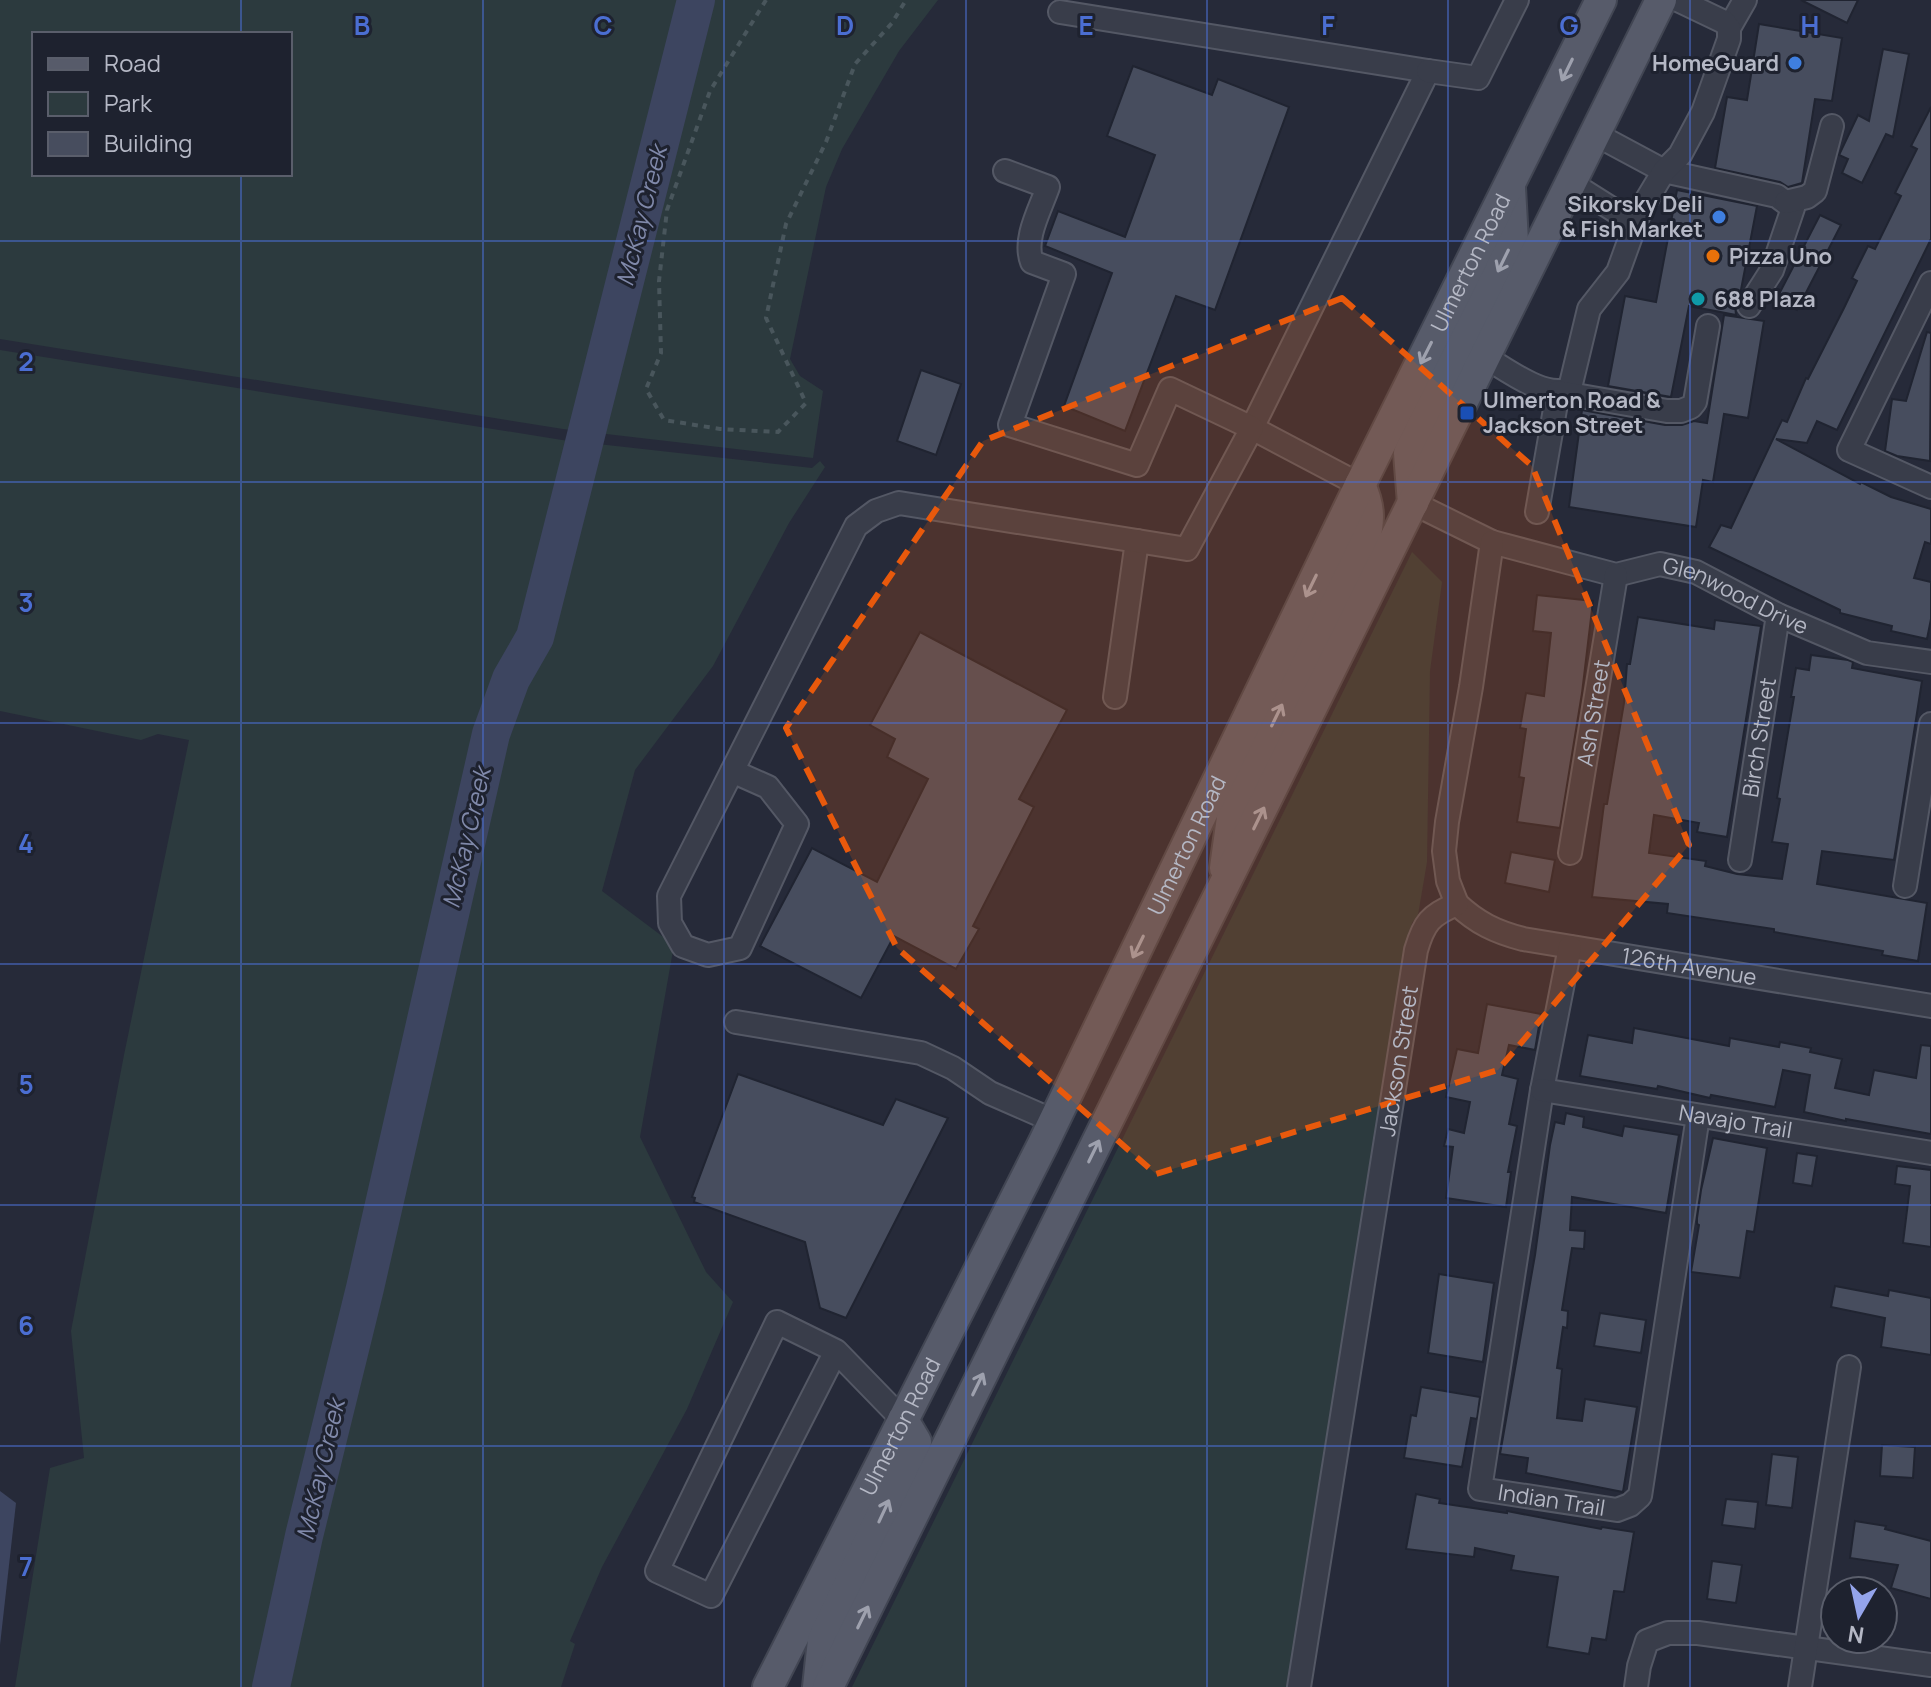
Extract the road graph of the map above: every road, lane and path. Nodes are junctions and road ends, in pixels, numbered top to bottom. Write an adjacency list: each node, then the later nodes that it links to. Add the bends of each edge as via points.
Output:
1 (766, 0): 2 (path, via 710,91 667,210 659,281 661,353 646,389 664,420 778,432 806,403 766,318 786,224 826,142 855,64)
2 (906, 0)
3 (1517, 0): 10 (street, via 1478,78)
4 (1601, 0): 16 (main road, Ulmerton Road, one-way to 16)
5 (1661, 0): 12 (main road)
6 (1678, 0): 9 (street)
7 (1745, 0): 9 (street)
8 (1074, 9): 10 (street)
9 (1729, 28): 14 (street, via 1703,112 1680,155)
10 (1428, 71): 25 (street)
11 (1832, 126): 17 (street, via 1815,191)
12 (1595, 134): 14 (street); 15 (main road)
13 (1005, 171): 25 (street, via 1048,187 1028,252 1032,262 1064,274 1010,425 1137,465 1170,389)
14 (1664, 171): 17 (street); 18 (street)
15 (1571, 183): 18 (street); 23 (main road)
16 (1510, 186): 26 (main road, Ulmerton Road, one-way to 26); 28 (main road, one-way to 28, via 1513,241 1409,453)
17 (1786, 202): 20 (street, via 1792,215 1772,270)
18 (1636, 224): 24 (street, via 1618,272 1589,309 1570,388)
19 (1931, 283): 21 (street)
20 (1749, 306)
21 (1925, 313): 27 (street, via 1849,450)
22 (1708, 326): 24 (street, via 1691,407 1667,411)
23 (1485, 357): 24 (street, via 1548,392); 28 (main road)
24 (1558, 392): 29 (street)
25 (1252, 428): 26 (street); 30 (street, via 1187,549)
26 (1360, 485): 41 (main road, one-way to 26, via 1234,803 1365,539 1369,504); 48 (main road, Ulmerton Road, one-way to 48)
27 (1931, 487)
28 (1413, 503): 31 (street); 41 (main road, one-way to 28)
29 (1537, 512)
30 (1137, 541): 35 (street); 37 (street, via 899,503 876,511 856,526)
31 (1492, 542): 32 (street, Glenwood Drive); 42 (street, via 1444,851)
32 (1616, 575): 33 (street, Glenwood Drive, via 1660,564 1688,570); 38 (street, Ash Street)
33 (1778, 615): 34 (street, Glenwood Drive, via 1867,653); 39 (street, Birch Street)
34 (1931, 662)
35 (1115, 697)
36 (1931, 724): 40 (street)
37 (732, 771): 37 (street, via 669,896 670,923 683,946 708,955 740,948 797,824 768,787)
38 (1570, 853)
39 (1740, 860)
40 (1905, 886)
41 (1221, 894): 57 (main road, one-way to 41)
42 (1457, 904): 43 (street, 126th Avenue, via 1497,932); 58 (street, Jackson Street, via 1423,926 1416,950)
43 (1570, 947): 44 (street, 126th Avenue); 46 (street, Indian Trail)
44 (1931, 1006)
45 (736, 1022): 48 (street, via 921,1053 990,1093)
46 (1542, 1090): 47 (street, Navajo Trail); 47 (street, Indian Trail, via 1480,1489 1617,1510 1640,1496)
47 (1698, 1116): 49 (street, Navajo Trail)
48 (1054, 1121): 52 (main road, Ulmerton Road)
49 (1931, 1153)
50 (836, 1351): 50 (street, via 777,1322 657,1571 711,1596); 52 (street)
51 (1849, 1367): 53 (street)
52 (903, 1420): 55 (main road, Ulmerton Road); 56 (main road, one-way to 52, via 823,1640 916,1442)
53 (1806, 1648): 54 (street); 59 (street, via 1668,1633 1647,1641); 60 (street)
54 (1931, 1665)
55 (768, 1687)
56 (818, 1687)
57 (828, 1687)
58 (1299, 1687)
59 (1636, 1687)
60 (1800, 1687)

